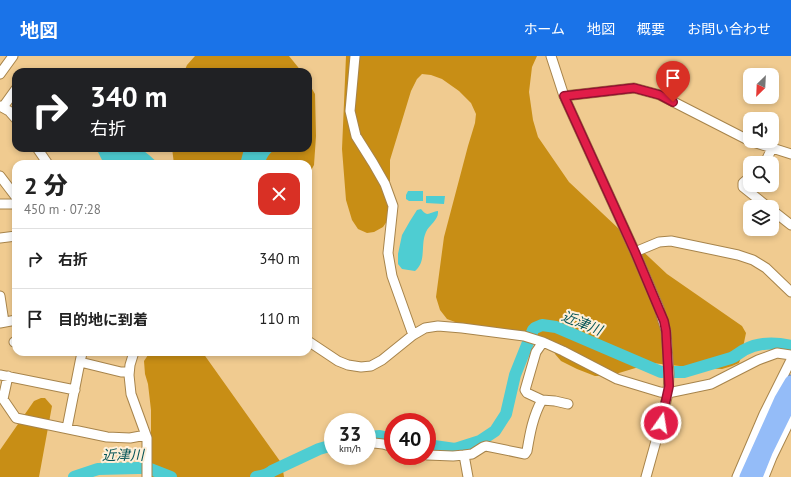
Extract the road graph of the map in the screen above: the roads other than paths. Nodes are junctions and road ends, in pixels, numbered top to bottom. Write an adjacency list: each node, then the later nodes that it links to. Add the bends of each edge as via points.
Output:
1 (13, 56): 4 (street)
2 (355, 56): 28 (street, via 350,111 356,136 386,184 393,206 388,253 392,276)
3 (551, 56): 6 (street)
4 (1, 69)
5 (12, 94): 7 (street)
6 (564, 96): 9 (street, via 634,88 660,95); 23 (street)
7 (1, 106): 8 (street)
8 (12, 114)
9 (743, 137)
10 (772, 148): 11 (street); 12 (street)
11 (791, 154)
12 (768, 156)
13 (0, 176): 14 (street)
14 (12, 192)
15 (749, 192): 16 (street)
16 (759, 200)
17 (0, 204): 18 (street)
18 (12, 204)
19 (779, 216): 20 (street)
20 (791, 225)
21 (12, 236): 22 (street)
22 (0, 238)
23 (635, 252): 24 (street, via 659,242 671,241 738,255 766,268); 39 (street, via 665,326)
24 (791, 292)
25 (0, 296): 27 (street)
26 (12, 321): 27 (street)
27 (2, 322)
28 (413, 335): 29 (street, via 426,328 438,326 524,336); 30 (street, via 382,360 371,366 361,367 338,361)
29 (542, 342): 39 (street, via 617,379 660,392); 40 (street, via 536,352 525,390)
30 (312, 344)
31 (791, 355): 39 (street, via 777,353 711,384)
32 (133, 356): 35 (street)
33 (80, 357): 35 (street, via 121,372); 38 (street)
34 (791, 360): 51 (street)
35 (129, 372): 45 (street, via 132,394)
36 (4, 375): 38 (street); 44 (street, via 3,399 16,418)
37 (791, 382): 52 (highway)
38 (75, 390): 44 (street)
39 (669, 390): 50 (street)
40 (542, 400): 42 (street); 47 (street, via 531,428 525,454 486,446 472,454)
41 (791, 401): 53 (highway)
42 (568, 404)
43 (791, 418): 54 (street)
44 (67, 428): 45 (street, via 108,437 130,438)
45 (146, 435): 48 (street)
46 (436, 455): 47 (street)
47 (464, 455): 49 (street)
48 (148, 477)
49 (468, 477)
50 (646, 477)
51 (737, 477)
52 (746, 477)
53 (756, 477)
54 (764, 477)

